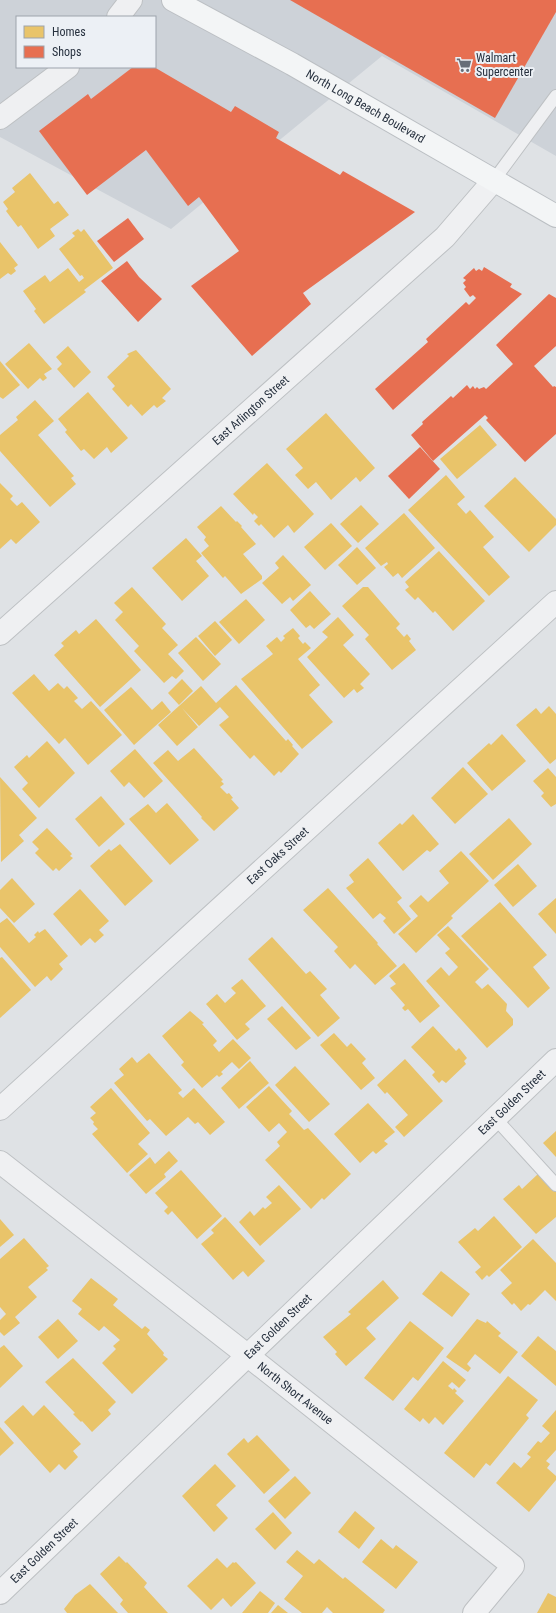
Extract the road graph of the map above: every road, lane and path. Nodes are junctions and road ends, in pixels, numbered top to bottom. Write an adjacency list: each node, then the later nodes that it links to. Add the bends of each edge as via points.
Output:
1 (131, 0): 3 (street)
2 (173, 0): 7 (main road, North Long Beach Boulevard, via 292,64)
3 (119, 16)
4 (67, 68): 6 (street)
5 (554, 103): 7 (lane)
6 (0, 118)
7 (494, 180): 8 (main road, North Long Beach Boulevard); 10 (street, East Arlington Street, via 445,237)
8 (556, 216)
9 (556, 602): 12 (street, East Oaks Street)
10 (0, 634)
11 (556, 1060): 13 (street, East Golden Street)
12 (0, 1109)
13 (495, 1118): 15 (lane); 16 (street, East Golden Street)
14 (0, 1162): 16 (street, North Short Avenue)
15 (556, 1185)
16 (248, 1355): 17 (street, East Golden Street); 18 (street, North Short Avenue, via 513,1566)
17 (0, 1593)
18 (474, 1613)

